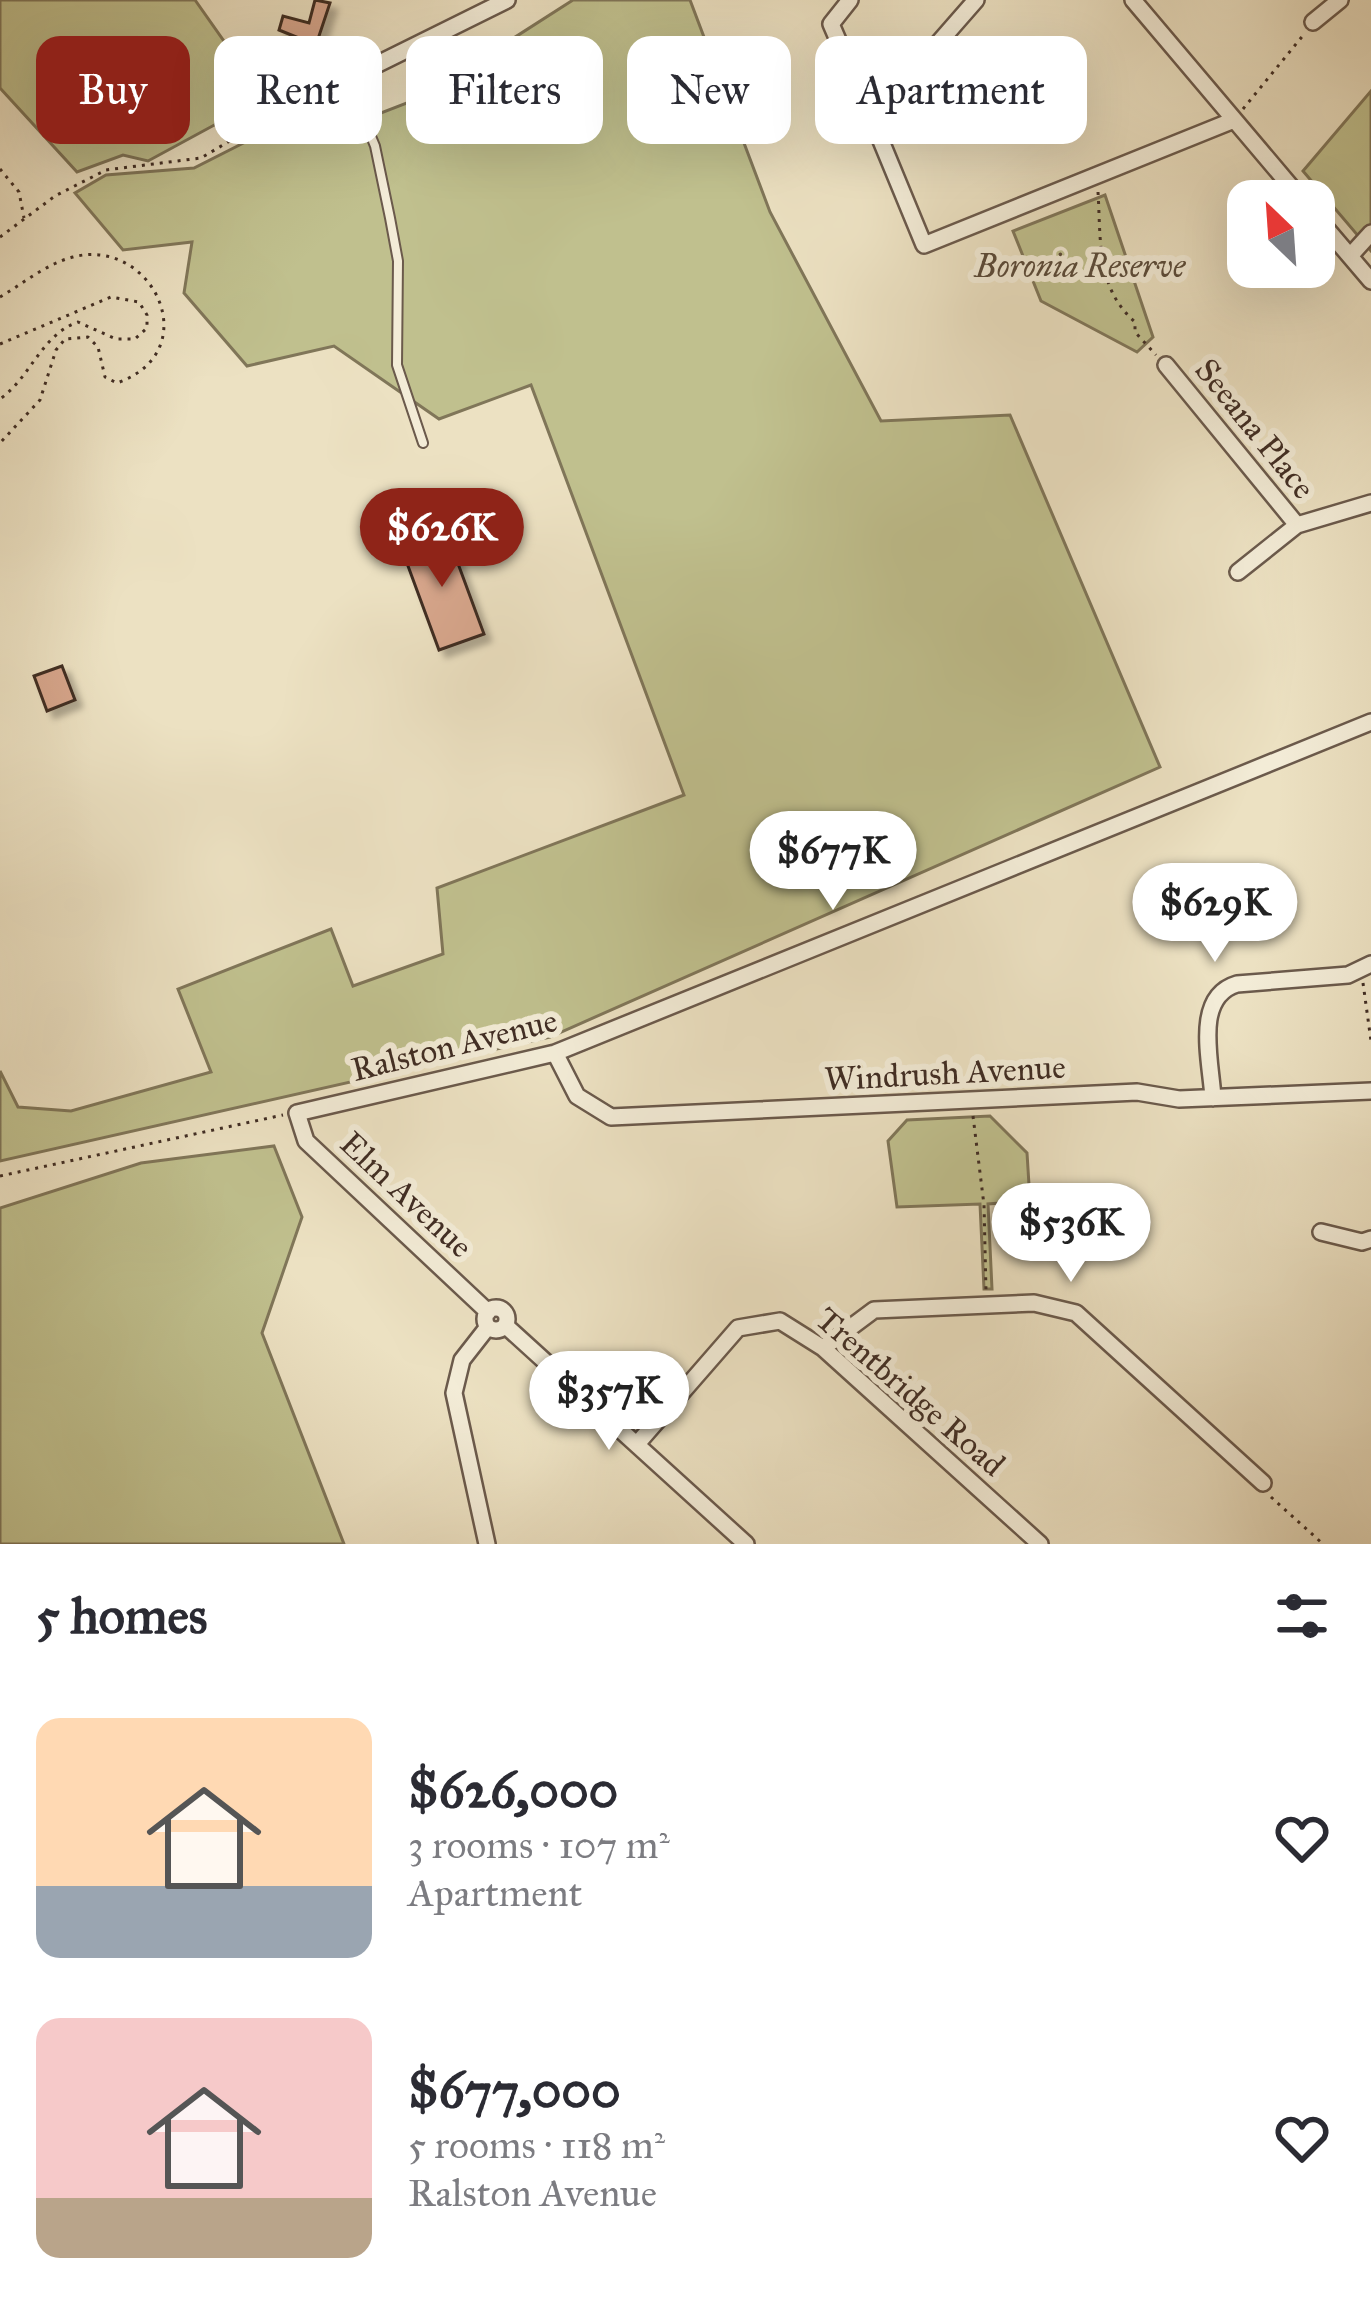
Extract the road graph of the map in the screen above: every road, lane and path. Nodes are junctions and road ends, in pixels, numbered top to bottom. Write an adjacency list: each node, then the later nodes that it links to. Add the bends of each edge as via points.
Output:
1 (507, 0): 9 (street)
2 (850, 0): 7 (street, via 830,24)
3 (976, 0): 8 (street)
4 (1132, 0): 10 (street)
5 (1340, 0): 6 (street)
6 (1313, 22): 10 (path)
7 (835, 36)
8 (945, 36)
9 (382, 64)
10 (1234, 120): 15 (street); 16 (street)
11 (226, 144): 17 (path, via 201,158 106,170)
12 (374, 144): 28 (lane, via 398,261 397,365)
13 (882, 144): 15 (street, via 924,245)
14 (0, 169): 17 (path, via 19,192)
15 (1096, 175): 25 (path, via 1104,279)
16 (1285, 180)
17 (24, 220): 19 (path)
18 (1371, 232): 21 (street)
19 (0, 237)
20 (1335, 238): 21 (street)
21 (1350, 256): 22 (street)
22 (1371, 281)
23 (0, 297): 27 (path, via 76,256 110,256 152,287 165,330 154,361 117,383 105,377 88,337 65,339 40,400)
24 (0, 344): 26 (path, via 111,296 139,302 147,315 135,339 78,322 61,328)
25 (1166, 365): 30 (street, Seeana Place)
26 (0, 399)
27 (0, 443)
28 (424, 443)
29 (1371, 503): 30 (street, Seeana Place)
30 (1297, 525): 31 (street)
31 (1238, 572)
32 (1371, 722): 35 (street, Ralston Avenue)
33 (1366, 967): 34 (path); 37 (street, via 1237,984 1214,997)
34 (1371, 1041)
35 (555, 1053): 38 (street, Windrush Avenue, via 577,1096 610,1117); 39 (street, Ralston Avenue)
36 (1371, 1091): 37 (street, Windrush Avenue)
37 (1213, 1098): 38 (street, Windrush Avenue, via 1137,1092)
38 (971, 1101): 43 (path)
39 (297, 1113): 40 (path); 44 (street, Elm Avenue, via 306,1141)
40 (0, 1176)
41 (1321, 1232): 42 (street)
42 (1371, 1239)
43 (986, 1305): 45 (street, via 874,1310); 47 (street, via 1034,1303 1076,1313)
44 (488, 1320): 46 (street, Elm Avenue, via 503,1310 506,1325); 48 (street, via 462,1360 454,1393)
45 (823, 1348): 46 (street, Trentbridge Road, via 780,1321 738,1328); 50 (street, Trentbridge Road)
46 (637, 1444): 49 (street)
47 (1263, 1483): 51 (path)
48 (487, 1544)
49 (746, 1544)
50 (1040, 1544)
51 (1323, 1544)

